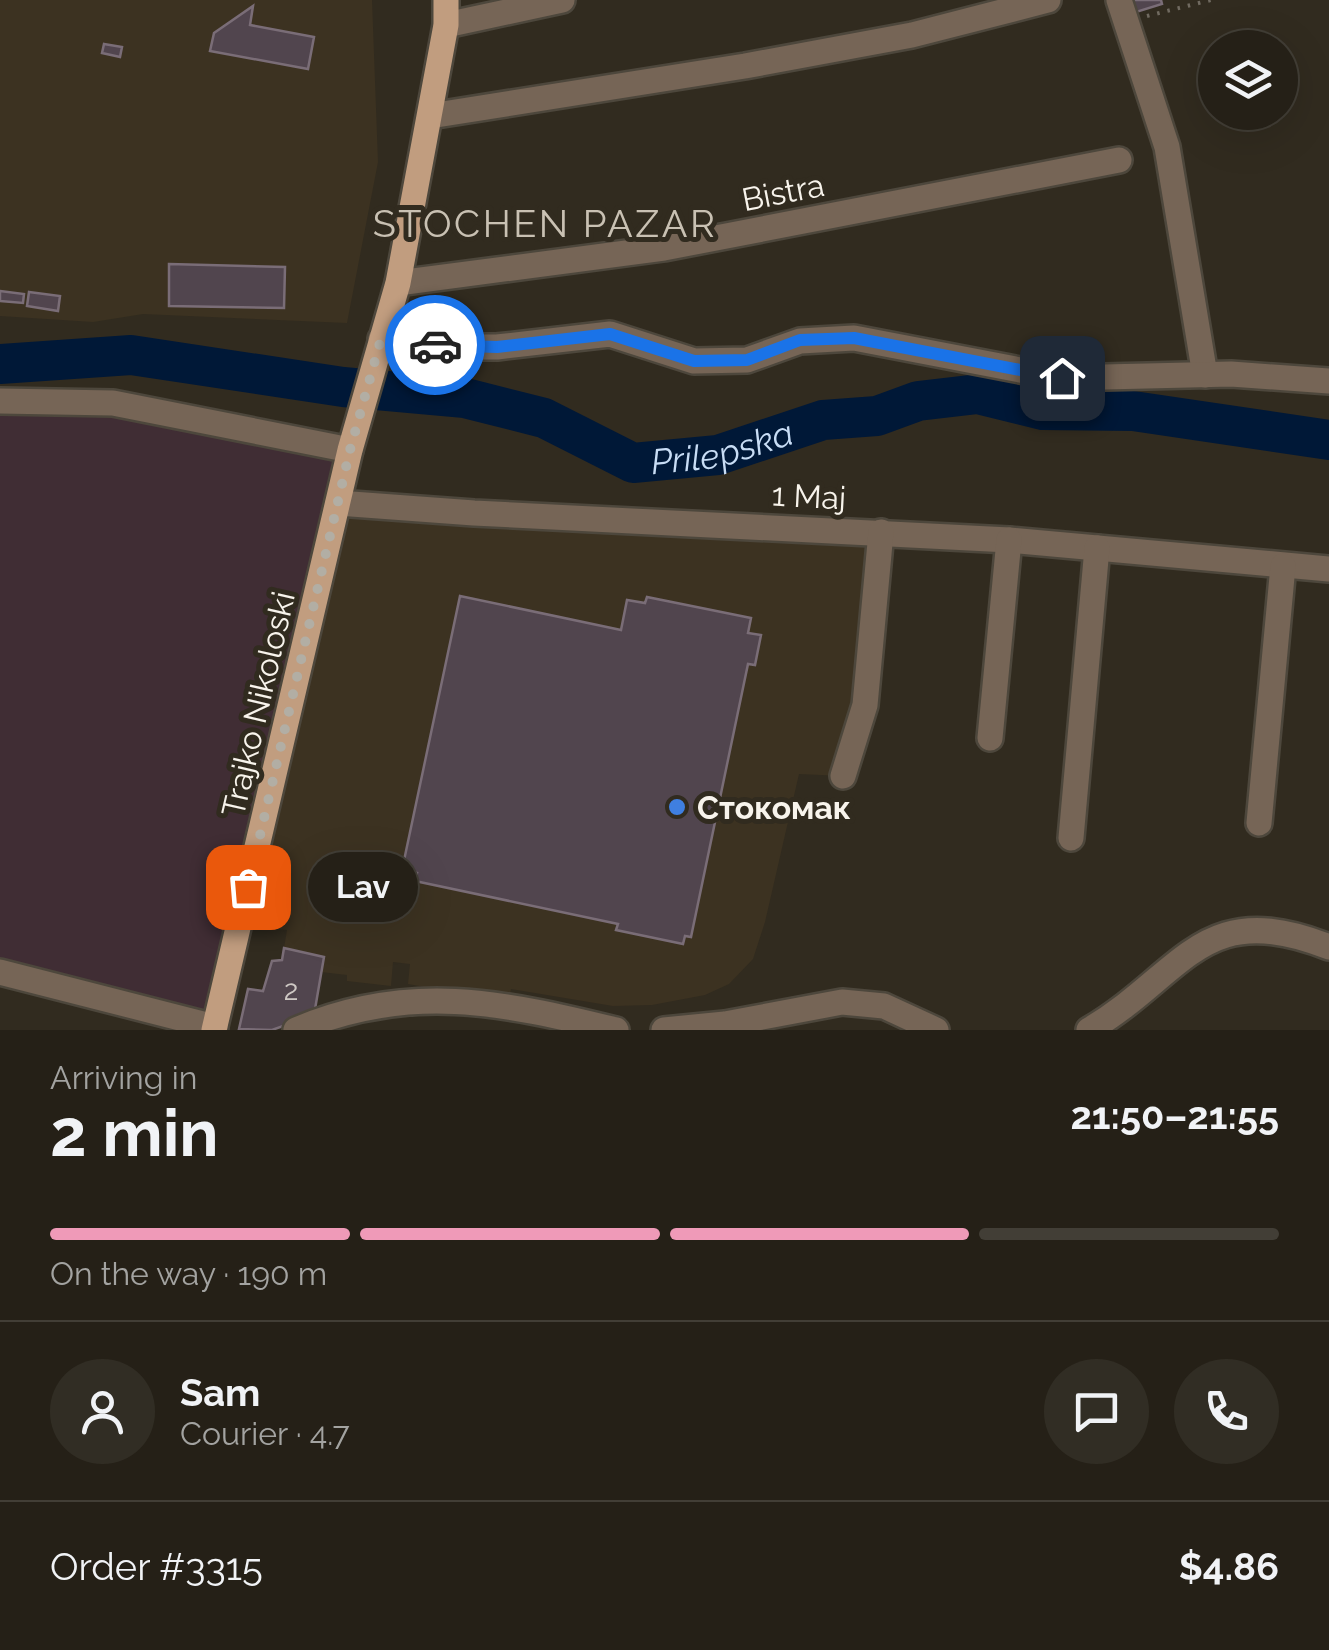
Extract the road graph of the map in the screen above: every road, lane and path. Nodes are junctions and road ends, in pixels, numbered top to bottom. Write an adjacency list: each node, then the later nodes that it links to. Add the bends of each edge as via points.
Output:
1 (562, 0): 5 (street)
2 (1048, 0): 6 (street, via 912,35)
3 (1210, 0): 4 (path)
4 (1123, 11): 10 (street, via 1167,147)
5 (446, 12): 6 (main road)
6 (430, 116): 8 (main road)
7 (1118, 160): 8 (street, Bistra, via 664,248)
8 (398, 283): 9 (main road)
9 (381, 339): 10 (street, via 497,347 610,334 694,361 747,360 800,340 854,338 1062,378); 13 (main road, Trajko Nikoloski)
10 (1205, 374): 11 (street)
11 (1329, 381)
12 (0, 402): 13 (street, via 113,403)
13 (350, 450): 14 (main road, Trajko Nikoloski)
14 (338, 503): 15 (street, 1 Maj); 26 (main road, Trajko Nikoloski)
15 (881, 532): 16 (street, 1 Maj); 21 (street, via 864,705)
16 (1008, 540): 17 (street, 1 Maj); 20 (street)
17 (1097, 548): 18 (street, 1 Maj); 23 (street)
18 (1282, 566): 19 (street, 1 Maj); 22 (street)
19 (1329, 570)
20 (990, 738)
21 (843, 776)
22 (1259, 823)
23 (1072, 838)
24 (1329, 947): 31 (street, via 1275,930 1213,938)
25 (0, 972): 26 (street)
26 (214, 1028)
27 (296, 1030): 28 (street, via 408,1000 487,1002)
28 (616, 1030)
29 (664, 1030): 30 (street, via 842,1002 884,1006)
30 (936, 1030)
31 (1089, 1030)

